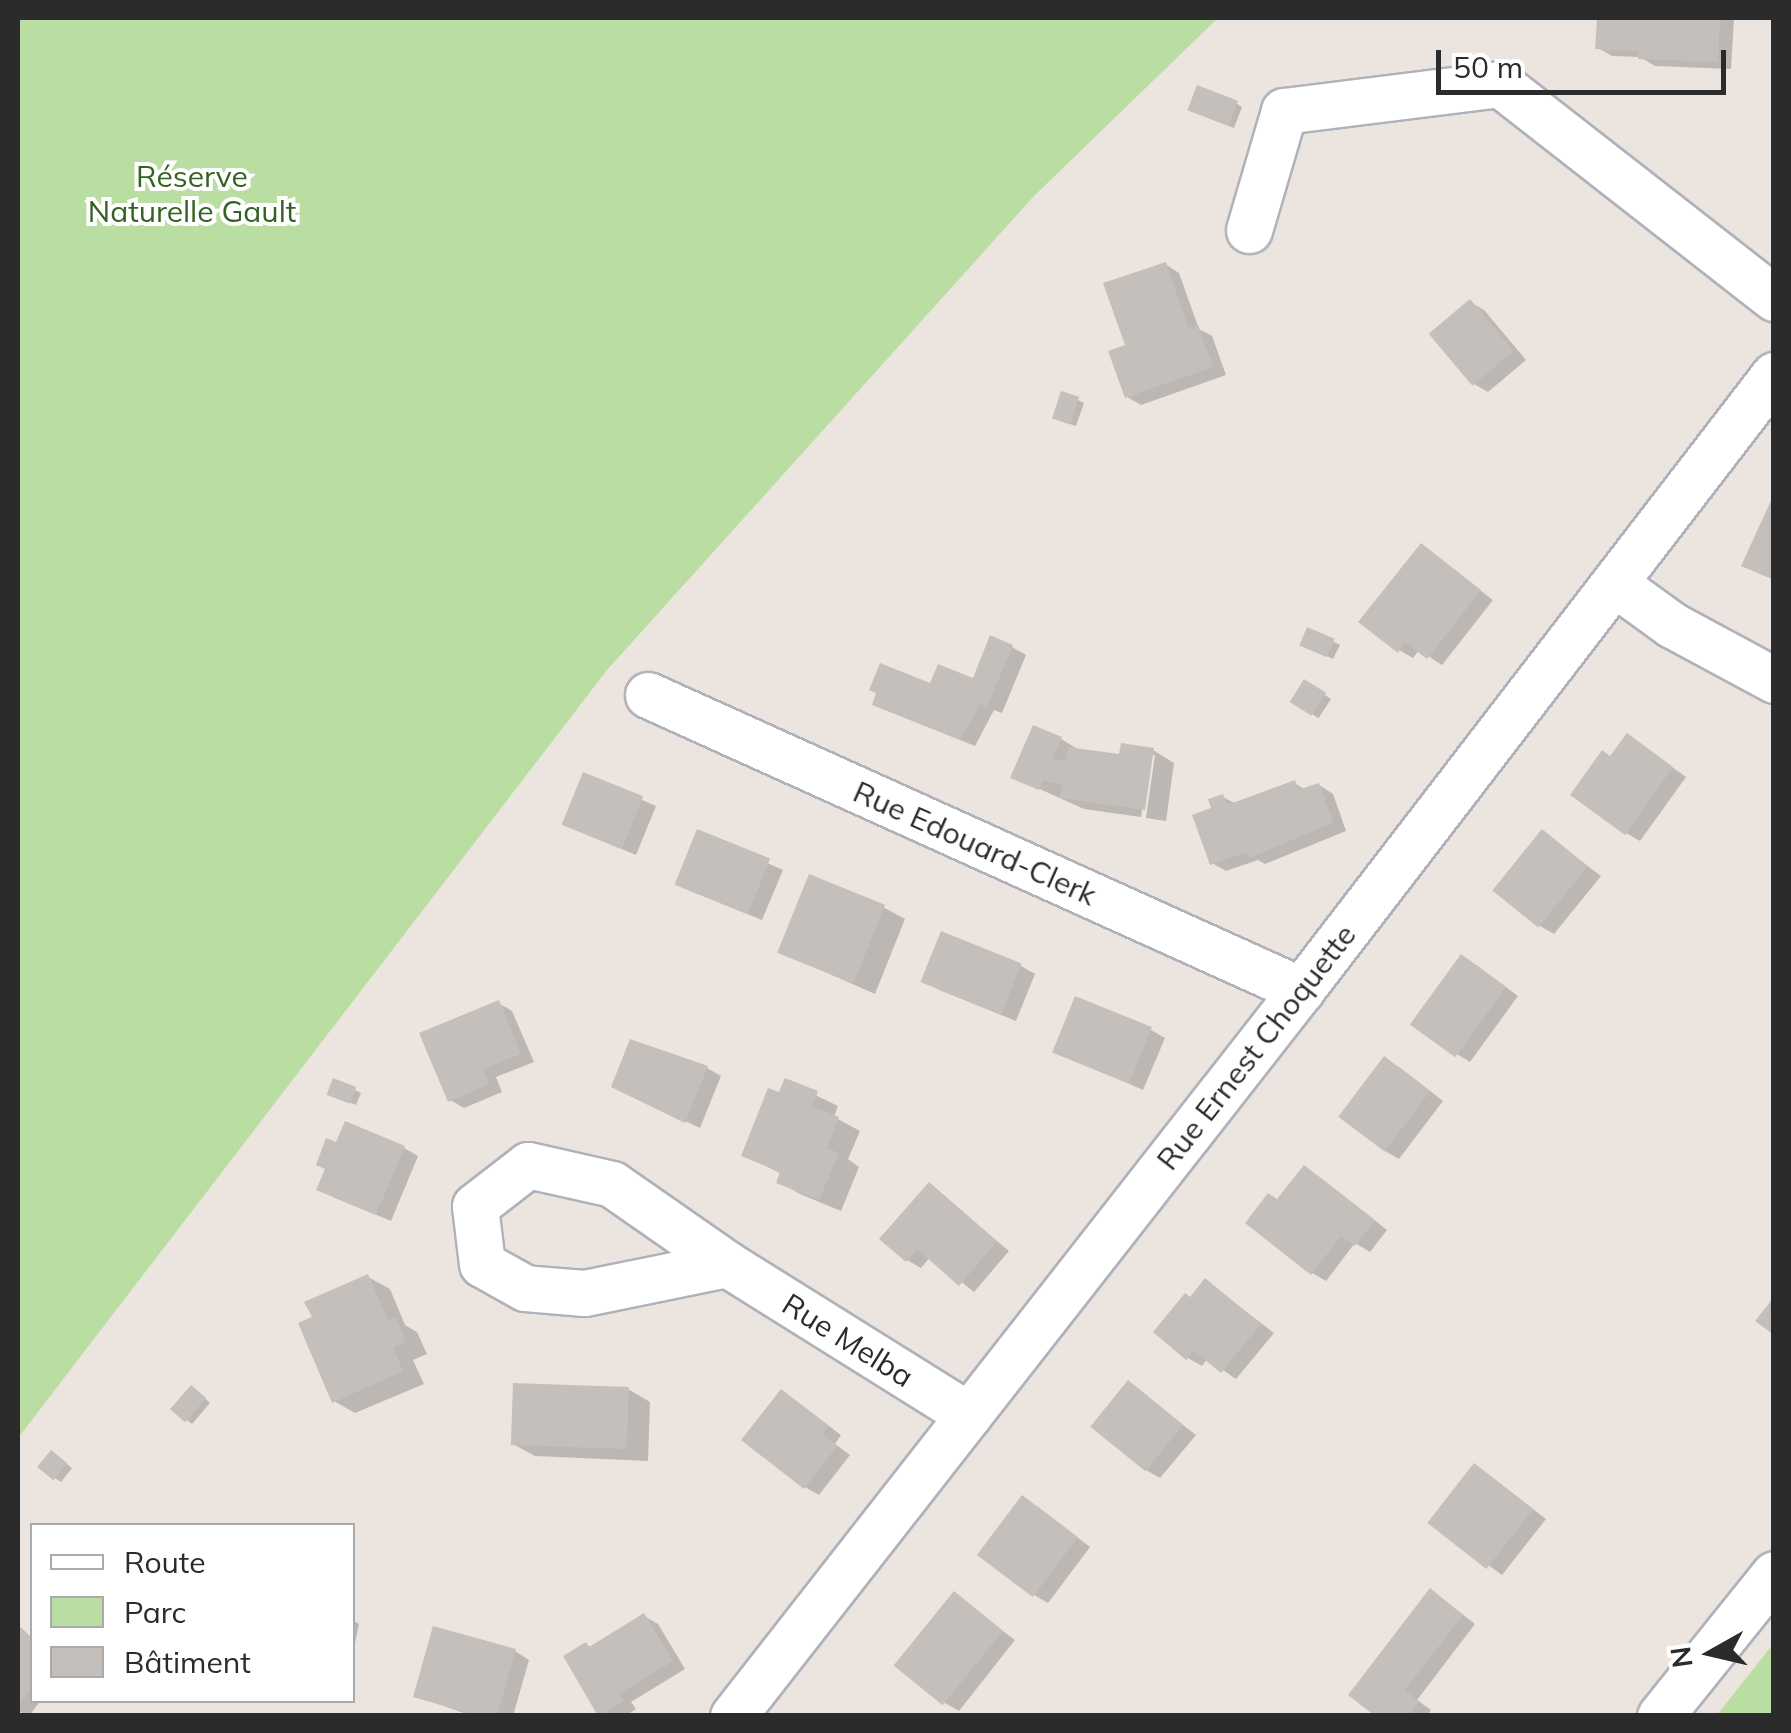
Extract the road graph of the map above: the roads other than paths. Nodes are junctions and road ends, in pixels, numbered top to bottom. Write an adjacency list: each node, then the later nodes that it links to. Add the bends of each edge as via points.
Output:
1 (1248, 230): 2 (street, via 1284,111 1500,84)
2 (1774, 298)
3 (1774, 375): 4 (street, Rue Ernest Choquette)
4 (1614, 583): 5 (street, via 1672,625); 7 (street, Rue Ernest Choquette)
5 (1774, 680)
6 (648, 695): 7 (street, Rue Edouard-Clerk)
7 (1300, 990): 9 (street, Rue Ernest Choquette)
8 (727, 1264): 8 (street, Rue Melba, via 612,1184 596,1180 528,1165 475,1206 482,1264 525,1288 584,1292); 9 (street, Rue Melba)
9 (969, 1415): 11 (street, Rue Ernest Choquette)
10 (1774, 1574): 12 (street)
11 (733, 1716)
12 (1660, 1716)

